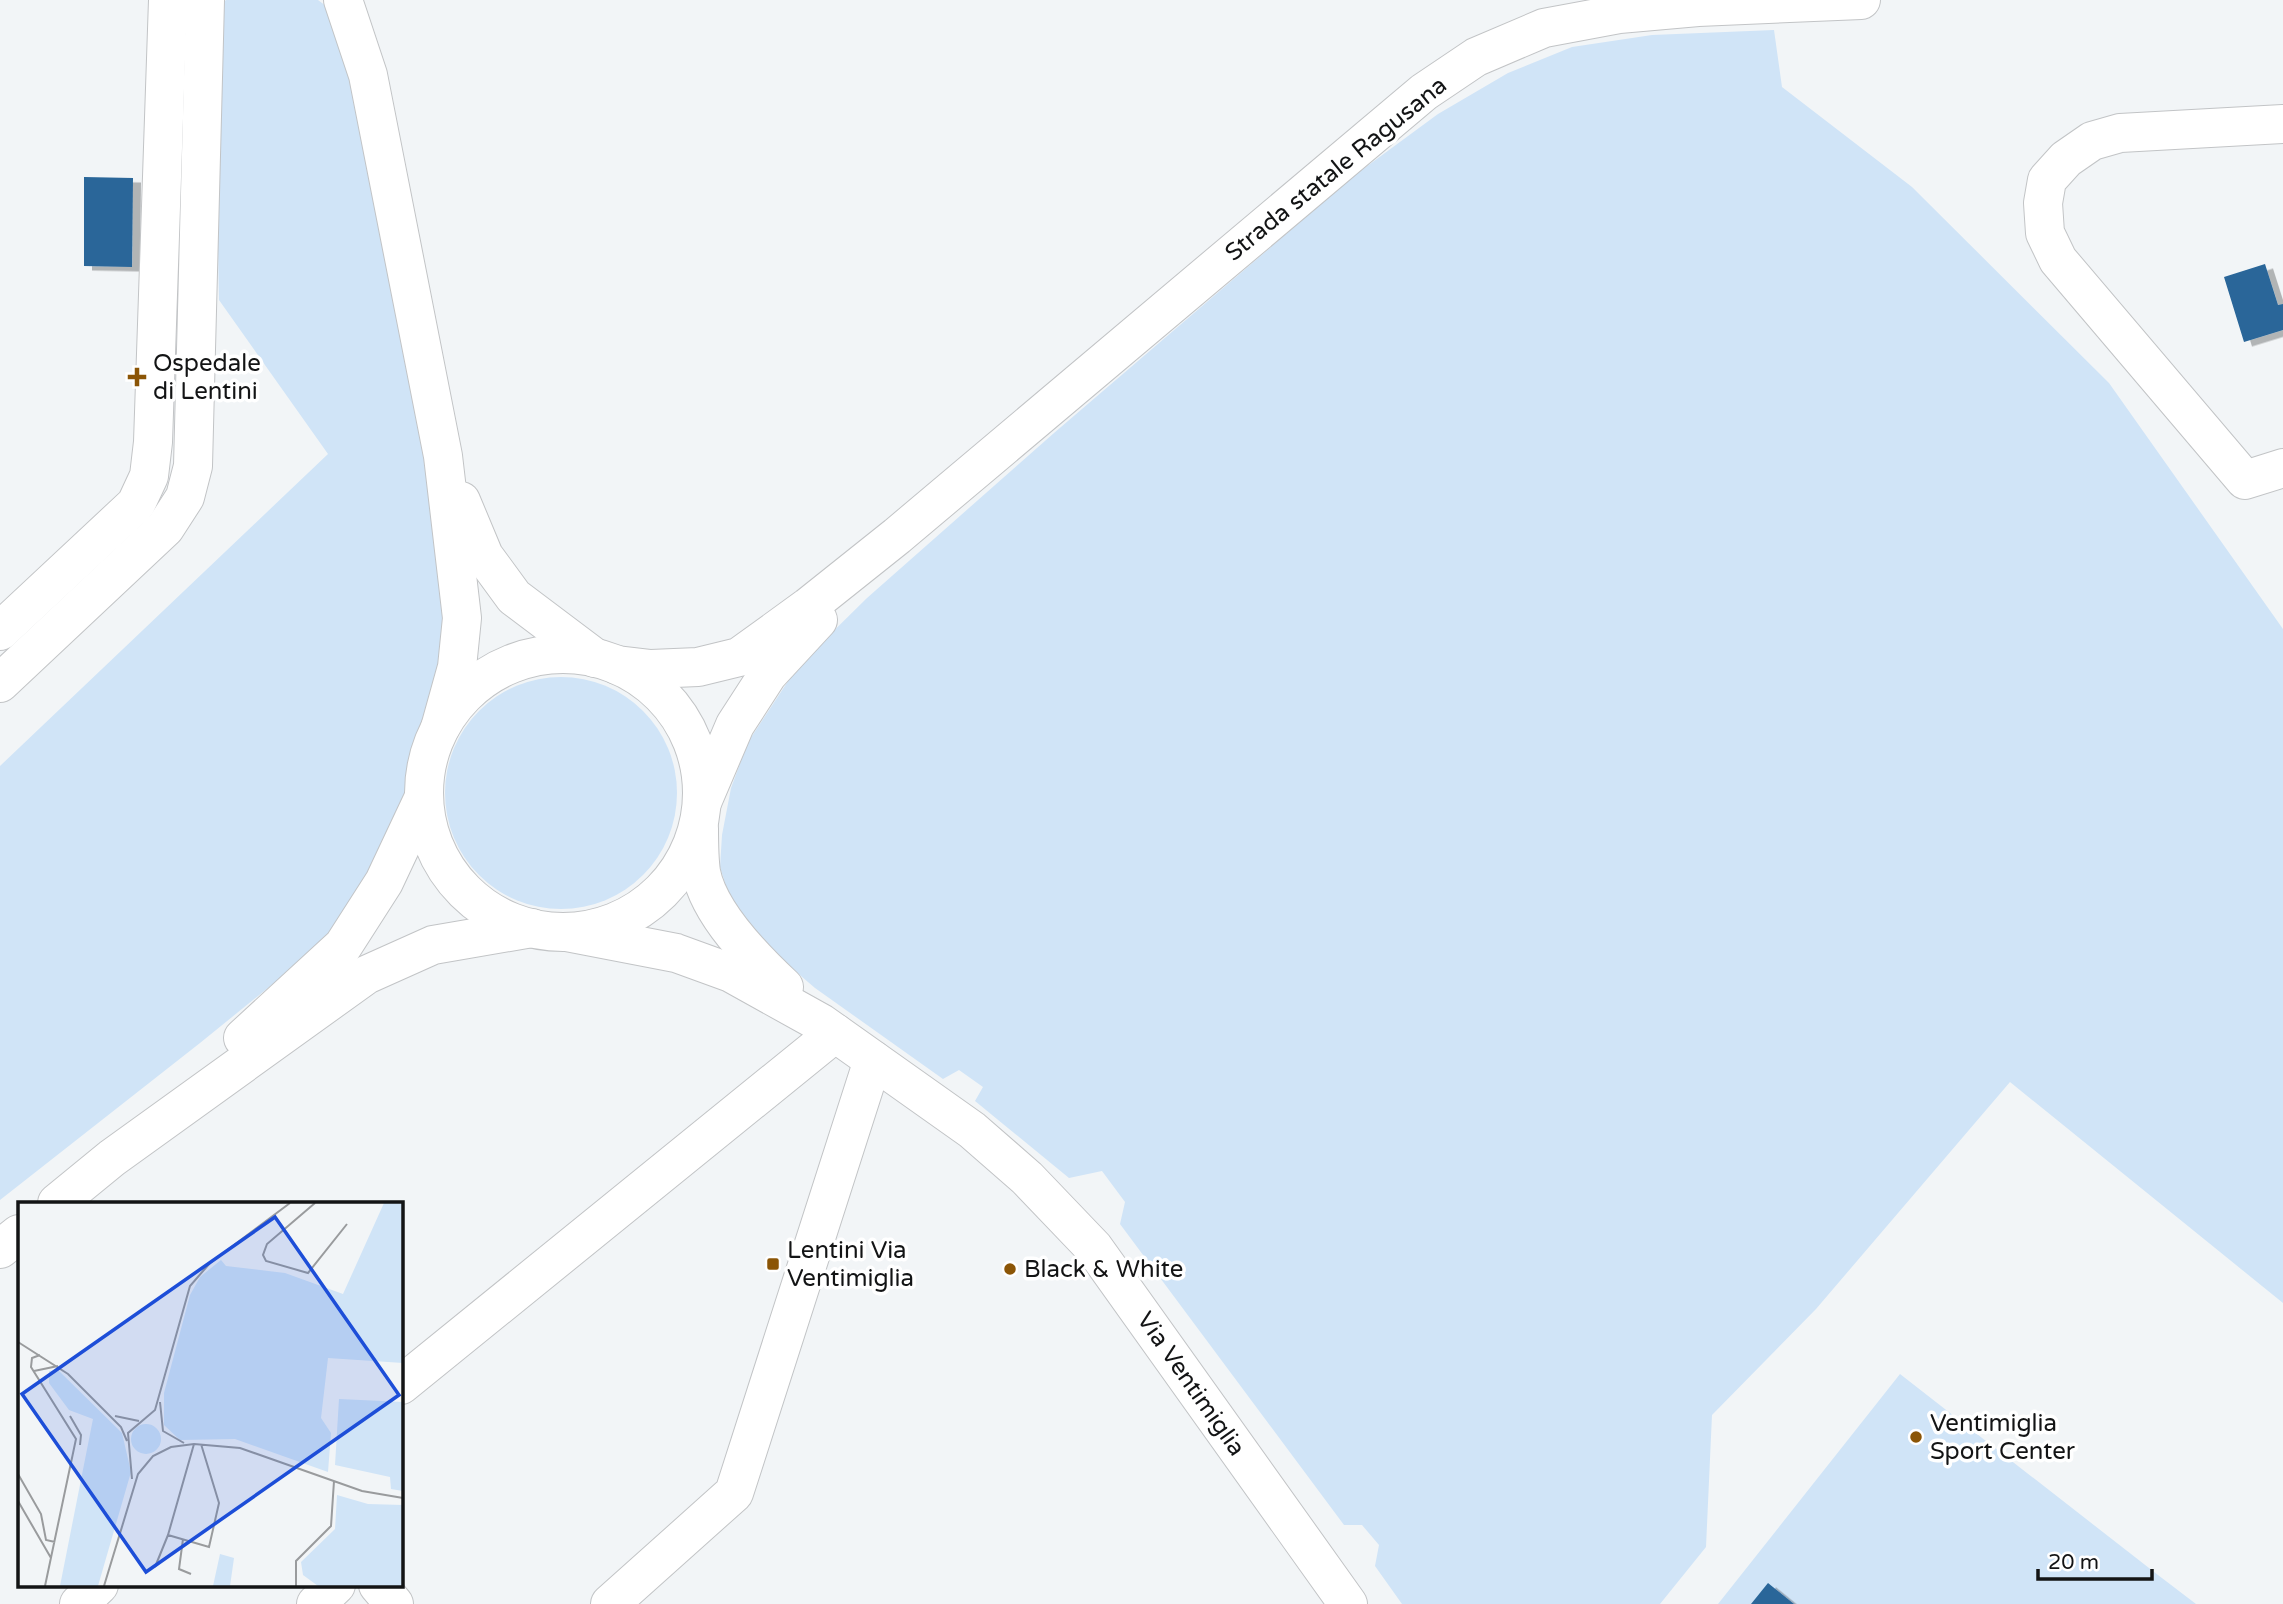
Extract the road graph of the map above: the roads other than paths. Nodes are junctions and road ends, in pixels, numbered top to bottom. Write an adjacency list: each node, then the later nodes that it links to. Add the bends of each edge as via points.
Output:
1 (168, 0): 9 (main road, via 149,476 136,504)
2 (205, 0): 11 (main road, via 193,466 186,497 165,528)
3 (343, 0): 6 (main road, via 368,75)
4 (1861, 0): 8 (main road, Strada statale Ragusana, via 1619,14 1544,28 1476,57 1424,92)
5 (2283, 124): 7 (main road, via 2120,133 2092,141 2047,180 2043,204 2045,233 2057,260 2245,480)
6 (443, 456): 10 (main road, via 484,556 514,597); 12 (main road, via 461,618 457,667)
7 (2283, 468)
8 (897, 536): 10 (main road, via 739,657 698,667 651,669); 14 (main road, via 768,674 736,724)
9 (0, 632)
10 (606, 662): 12 (main road, via 546,655 511,664 469,690); 14 (main road, via 639,677 681,720 699,766)
11 (0, 683)
12 (440, 728): 13 (main road, via 428,761)
13 (424, 797): 15 (main road, via 434,844 451,876 487,909 509,921); 18 (main road, via 384,882 343,946)
14 (700, 814): 15 (main road, via 680,870 656,897 614,923 591,929); 16 (main road, via 701,873 711,900 749,955)
15 (549, 930): 16 (main road, via 676,953 731,974); 18 (main road, via 433,945 366,975)
16 (828, 1028): 17 (main road, Via Ventimiglia); 22 (main road)
17 (873, 1060): 29 (main road, via 734,1493); 30 (main road, Via Ventimiglia, via 972,1130 1027,1178 1094,1248)
18 (112, 1158): 19 (main road)
19 (58, 1202)
20 (18, 1235): 21 (main road)
21 (0, 1249)
22 (402, 1384)
23 (98, 1586): 26 (main road)
24 (335, 1586): 27 (main road)
25 (379, 1586): 28 (main road)
26 (79, 1604)
27 (316, 1604)
28 (394, 1604)
29 (610, 1604)
30 (1348, 1604)

